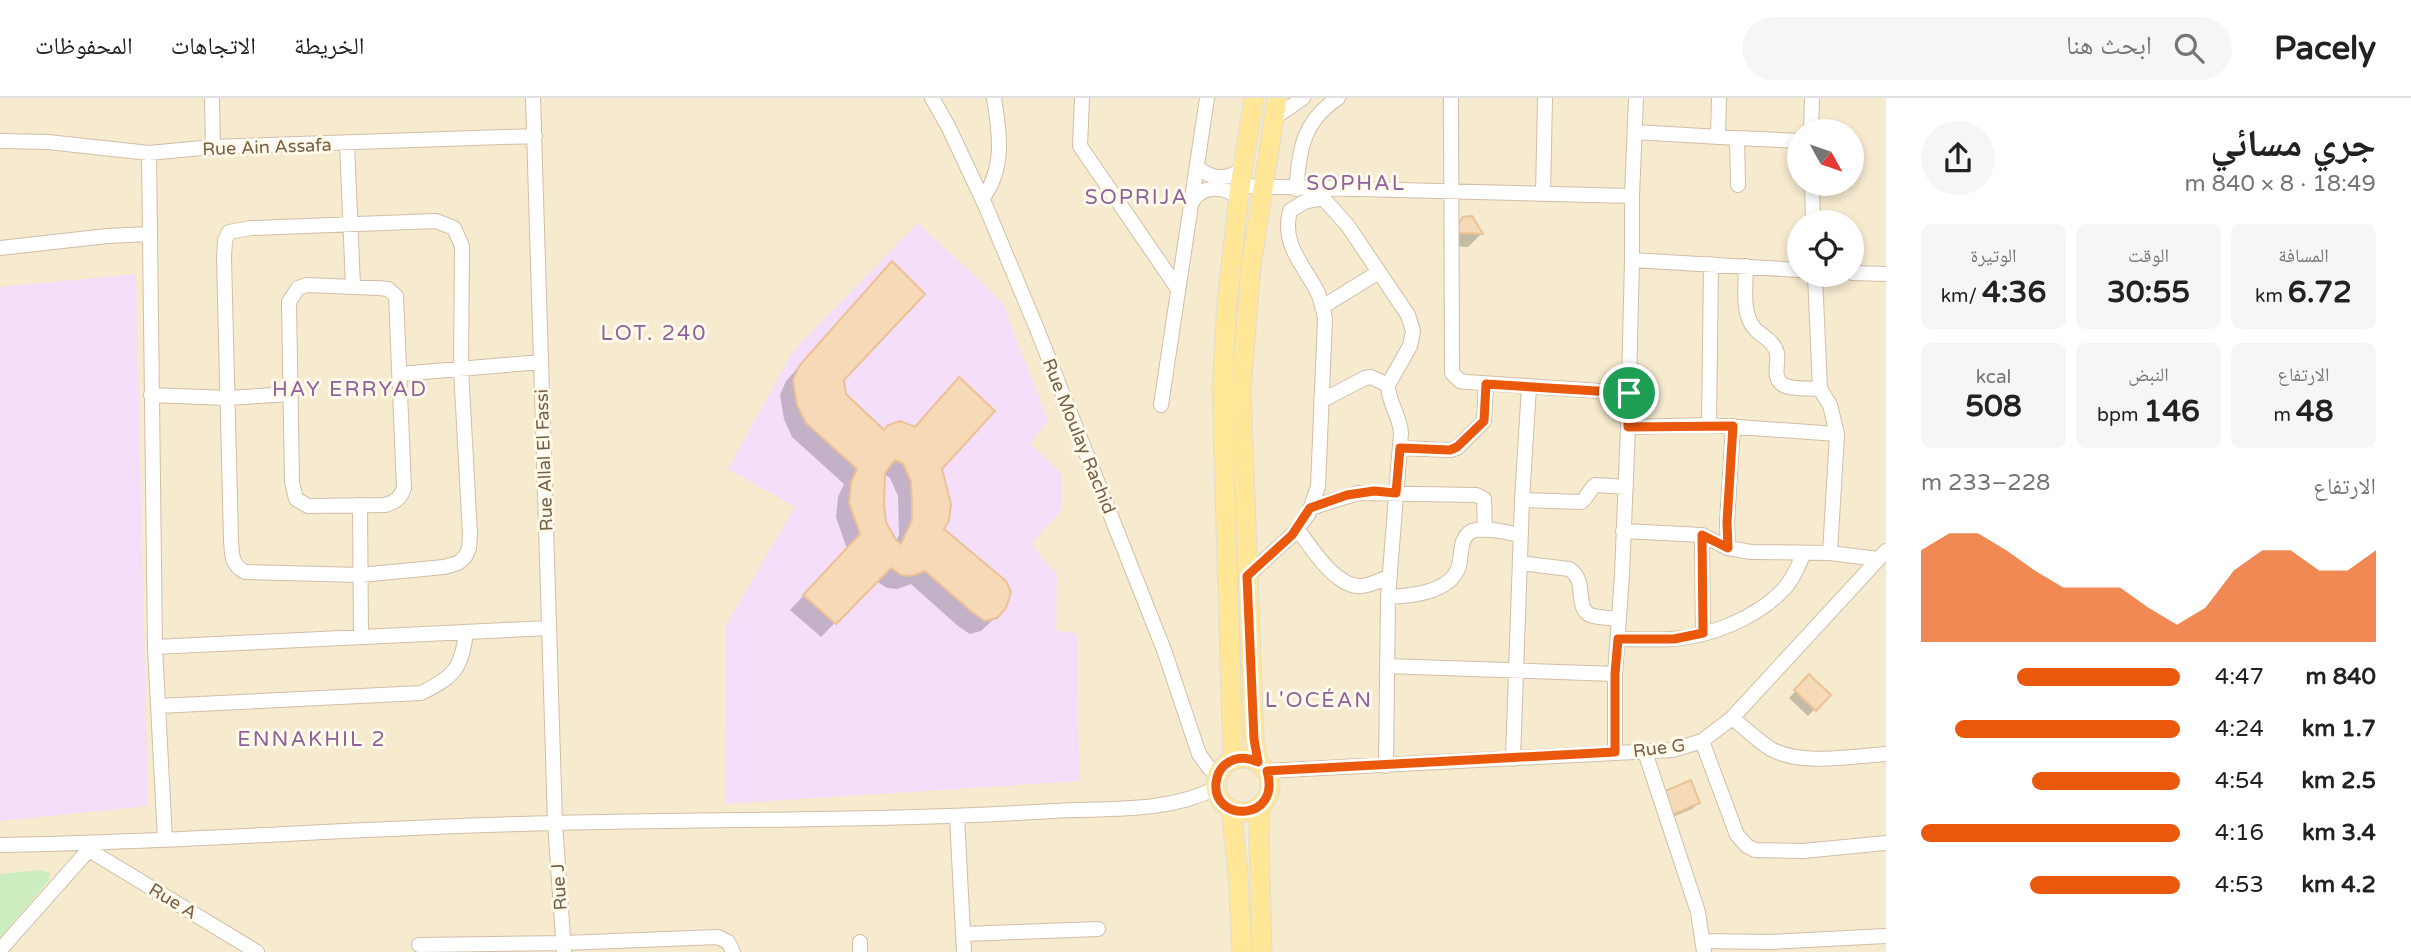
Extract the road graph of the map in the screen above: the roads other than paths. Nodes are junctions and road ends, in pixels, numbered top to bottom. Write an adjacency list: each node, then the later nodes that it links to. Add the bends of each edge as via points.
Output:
1 (212, 98): 25 (street)
2 (533, 98): 19 (street, Rue Allal El Fassi)
3 (932, 98): 36 (street, Rue Moulay Rachid)
4 (994, 98): 36 (street, via 999,125 997,171 993,186)
5 (1082, 98): 50 (street, via 1080,146)
6 (1207, 98): 27 (street)
7 (1254, 98): 28 (main road)
8 (1277, 98): 16 (main road)
9 (1303, 98): 16 (street)
10 (1338, 98): 31 (street, via 1307,129)
11 (1451, 98): 32 (street)
12 (1545, 98): 34 (street)
13 (1636, 98): 18 (street)
14 (1718, 98): 20 (street)
15 (1812, 98): 17 (street)
16 (1274, 118): 30 (main road)
17 (1811, 119)
18 (1635, 132): 20 (street); 35 (street)
19 (534, 136): 24 (street, Rue Ain Assafa); 52 (street, Rue Allal El Fassi)
20 (1718, 137): 21 (street)
21 (1737, 138): 22 (street); 29 (street)
22 (1787, 140)
23 (0, 141): 26 (street, Rue Ain Assafa)
24 (347, 144): 25 (street, Rue Ain Assafa); 38 (street)
25 (214, 147): 26 (street, Rue Ain Assafa)
26 (149, 153): 39 (street)
27 (1197, 167): 28 (street); 37 (street)
28 (1240, 185): 30 (street); 37 (street, via 1233,193 1201,192); 108 (main road, via 1222,390)
29 (1738, 185)
30 (1262, 188): 31 (street); 86 (main road, via 1241,390)
31 (1296, 189): 33 (street)
32 (1450, 192): 33 (street); 34 (street); 55 (street, via 1452,373 1460,381)
33 (1319, 193): 45 (street); 51 (street, via 1290,211 1287,224 1297,260)
34 (1543, 194): 35 (street)
35 (1632, 196): 41 (street)
36 (982, 199): 108 (street, Rue Moulay Rachid, via 1129,560 1199,754 1209,768)
37 (1192, 202): 50 (street)
38 (350, 225): 48 (street); 53 (street, via 436,221 454,228 462,246); 62 (street, via 229,232 224,257)
39 (150, 234): 40 (street); 61 (street)
40 (0, 248)
41 (1632, 260): 42 (street); 59 (street)
42 (1711, 264): 43 (street); 65 (street)
43 (1746, 266): 44 (street); 58 (street, via 1749,321 1777,352 1776,375 1787,386)
44 (1787, 269)
45 (1379, 272): 51 (street); 56 (street, via 1408,315 1413,331)
46 (1864, 273): 47 (street)
47 (1886, 274)
48 (353, 286): 54 (street, via 388,289 396,296); 60 (street, via 307,285 293,294 288,316)
49 (1816, 287): 58 (street)
50 (1178, 289): 64 (street)
51 (1322, 307): 63 (street)
52 (541, 362): 53 (street); 90 (street, Rue Allal El Fassi)
53 (461, 369): 54 (street); 85 (street, via 470,534 465,557 444,567)
54 (400, 374): 73 (street, via 404,488 395,502)
55 (1486, 384): 57 (street); 69 (street, via 1484,421 1457,447)
56 (1388, 385): 63 (street, via 1365,378); 69 (street, via 1400,424)
57 (1529, 387): 59 (street); 72 (street)
58 (1820, 388): 68 (street, via 1830,405)
59 (1629, 393): 67 (street)
60 (290, 394): 62 (street); 73 (street, via 296,499 308,506)
61 (151, 395): 62 (street); 95 (street)
62 (228, 398): 85 (street, via 231,540 238,569 253,574)
63 (1321, 401): 74 (street, via 1318,487)
64 (1161, 405)
65 (1709, 425): 66 (street); 67 (street)
66 (1733, 426): 68 (street); 80 (street)
67 (1628, 427): 70 (street)
68 (1837, 435): 82 (street)
69 (1400, 448): 71 (street)
70 (1626, 487): 72 (street, via 1595,485 1581,502); 77 (street)
71 (1396, 493): 74 (street, via 1347,495); 76 (street, via 1480,496 1485,504); 87 (street)
72 (1522, 500): 78 (street)
73 (360, 505): 85 (street)
74 (1310, 508): 75 (street)
75 (1297, 529): 86 (street); 87 (street, via 1326,568 1351,585)
76 (1485, 530): 78 (street); 88 (street, via 1472,531 1464,538 1459,568 1439,587 1418,595)
77 (1623, 531): 79 (street); 89 (street)
78 (1521, 535): 84 (street)
79 (1702, 535): 80 (street); 92 (street)
80 (1728, 548): 81 (street)
81 (1804, 553): 82 (street); 92 (street, via 1784,590 1762,609)
82 (1830, 553): 83 (street)
83 (1882, 555): 100 (street, Rue G)
84 (1520, 563): 89 (street, via 1569,569 1579,579 1590,615); 97 (street)
85 (360, 575): 93 (street)
86 (1247, 576): 107 (main road, via 1254,739)
87 (1390, 576): 88 (street)
88 (1388, 597): 96 (street)
89 (1619, 619): 94 (street)
90 (549, 628): 91 (street); 112 (street, Rue Allal El Fassi)
91 (466, 632): 93 (street); 99 (street, via 457,668 445,681 421,693)
92 (1703, 633): 94 (street, via 1674,639)
93 (361, 637): 95 (street)
94 (1618, 639): 98 (street)
95 (155, 647): 99 (street)
96 (1387, 667): 97 (street); 106 (street)
97 (1517, 670): 98 (street); 105 (street)
98 (1615, 674): 102 (street)
99 (158, 706): 113 (street)
100 (1732, 719): 101 (street, Rue G); 104 (street, via 1772,750 1792,757)
101 (1702, 741): 103 (street, Rue G); 114 (street, via 1737,835 1747,846 1803,851)
102 (1615, 752): 103 (street, Rue G); 105 (street, Rue G)
103 (1645, 752): 121 (street, via 1698,912)
104 (1886, 754)
105 (1513, 759): 106 (street, Rue G)
106 (1387, 766): 107 (street, Rue G)
107 (1262, 767): 108 (main road, via 1241,758); 109 (main road, via 1270,783)
108 (1222, 774): 110 (main road, via 1221,801); 111 (street, via 1198,797 1158,805)
109 (1260, 806): 110 (main road, via 1246,811); 128 (main road)
110 (1231, 809): 127 (main road)
111 (957, 817): 112 (street); 118 (street)
112 (555, 822): 113 (street); 122 (street, Rue J)
113 (165, 840): 116 (street)
114 (1886, 844)
115 (0, 845): 116 (street)
116 (91, 847): 123 (street); 124 (street, Rue A)
117 (1098, 929): 118 (street)
118 (964, 934): 126 (street)
119 (1886, 936): 121 (street)
120 (419, 945): 122 (street)
121 (1704, 947)
122 (564, 948): 125 (street, via 718,937 728,942)
123 (3, 950)
124 (257, 952)
125 (733, 952)
126 (964, 952)
127 (1242, 952)
128 (1262, 952)

